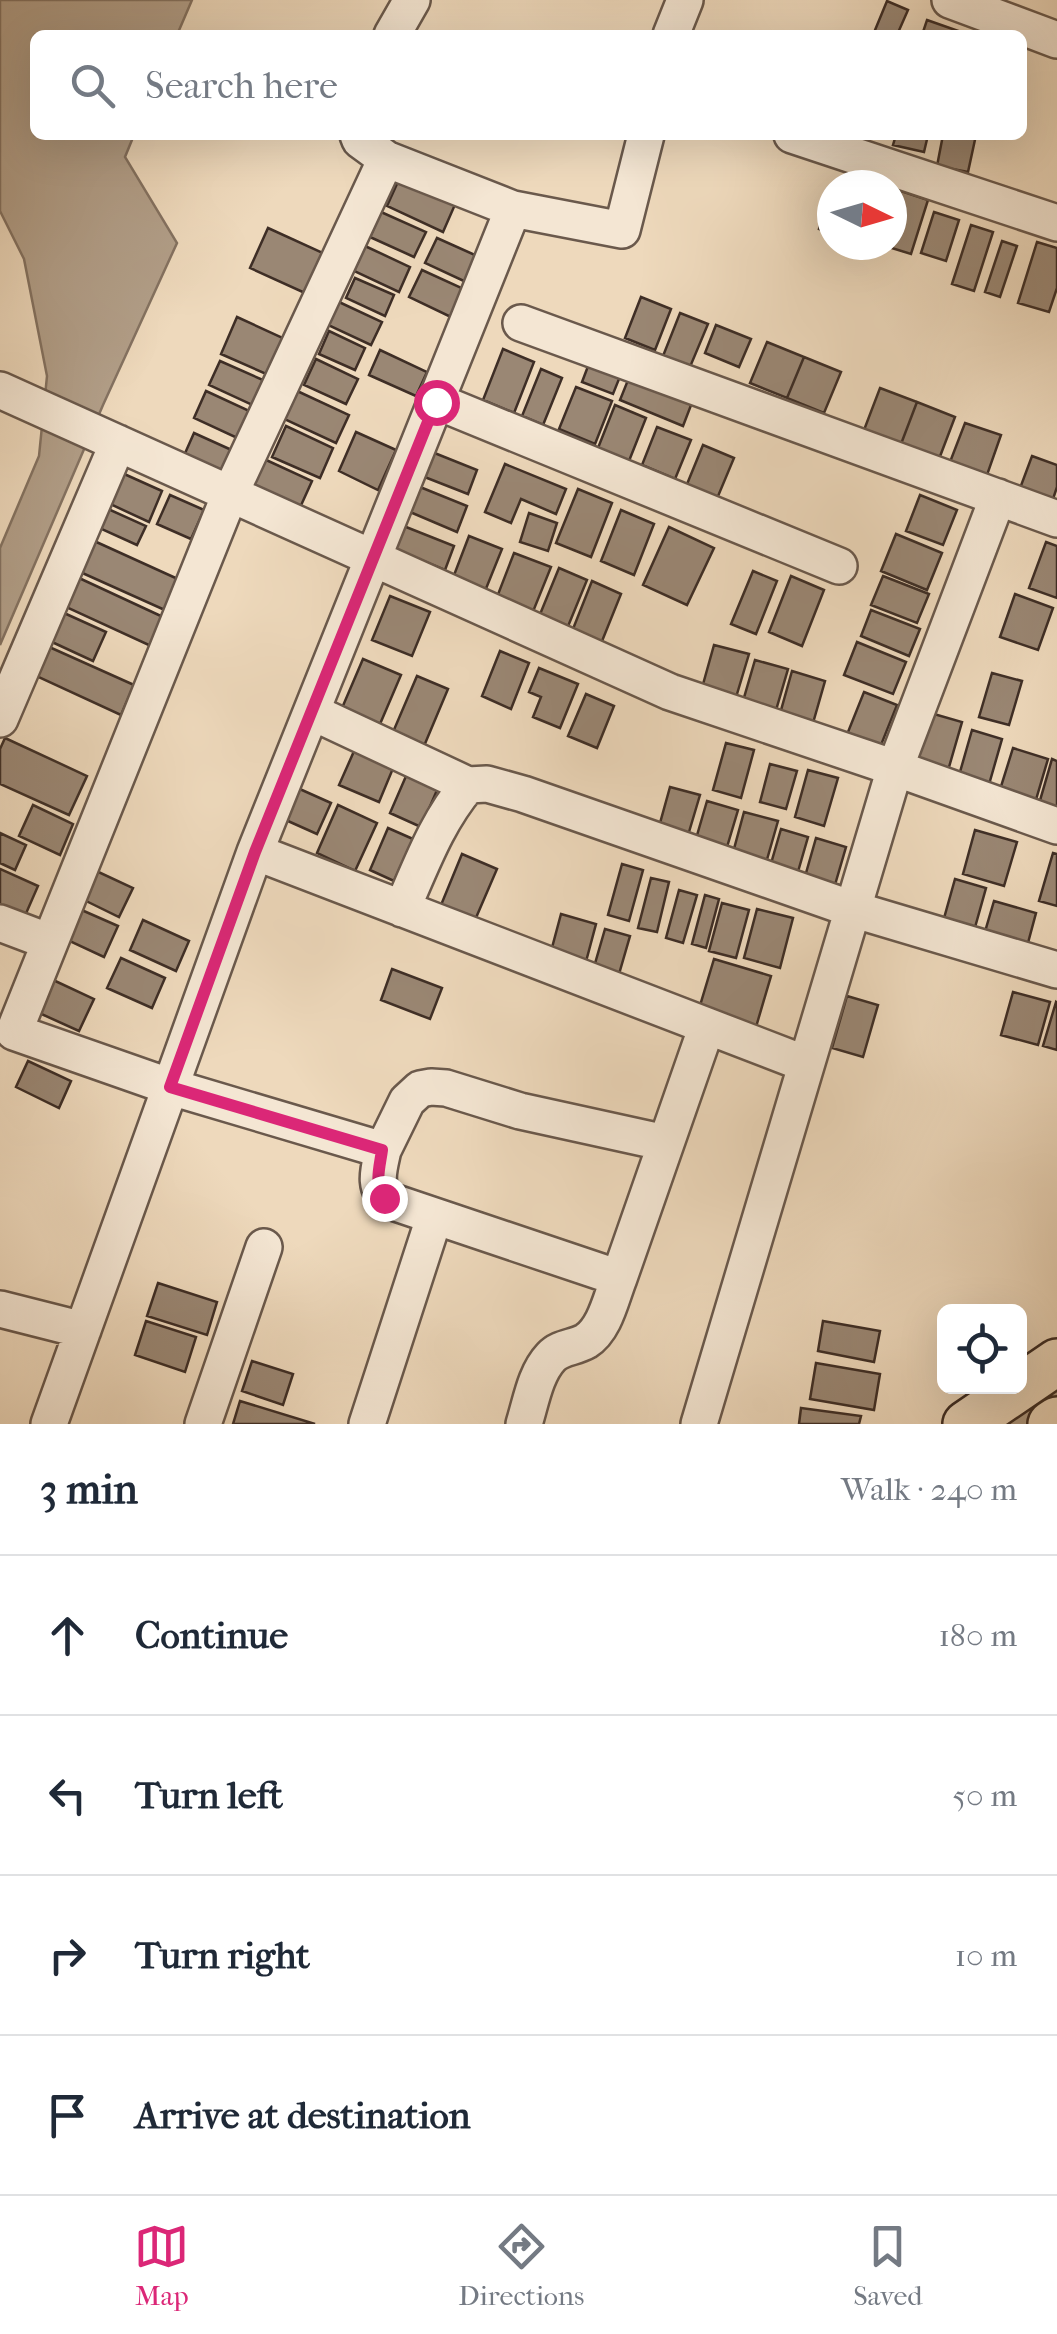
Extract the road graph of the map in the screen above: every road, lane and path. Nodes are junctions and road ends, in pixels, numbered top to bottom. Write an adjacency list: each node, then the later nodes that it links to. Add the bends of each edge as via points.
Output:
1 (412, 0): 4 (street)
2 (685, 0): 5 (street)
3 (950, 0): 6 (street)
4 (395, 30)
5 (674, 30)
6 (1057, 40)
7 (360, 140): 10 (street)
8 (645, 140): 11 (street, via 622,230)
9 (807, 140): 12 (street)
10 (386, 159): 11 (street); 17 (street)
11 (513, 210): 15 (street)
12 (1057, 224)
13 (521, 323): 18 (street)
14 (0, 390): 16 (street)
15 (436, 402): 20 (street); 21 (street)
16 (118, 444): 17 (street); 23 (street)
17 (230, 494): 20 (street); 31 (street)
18 (998, 497): 19 (street); 24 (street)
19 (1057, 518)
20 (374, 558): 22 (street); 24 (street, via 670,692)
21 (838, 566)
22 (312, 712): 25 (street); 27 (street)
23 (0, 718)
24 (895, 768): 26 (street); 29 (street)
25 (468, 785): 28 (street, via 434,834); 29 (street, via 523,794)
26 (1057, 826)
27 (255, 852): 28 (street); 35 (street)
28 (402, 909): 33 (street)
29 (852, 909): 32 (street); 34 (street)
30 (0, 923): 31 (street)
31 (50, 942): 35 (street, via 14,1032)
32 (1057, 970)
33 (707, 1026): 34 (street); 36 (street)
34 (806, 1064): 49 (street)
35 (170, 1087): 37 (street); 42 (street)
36 (666, 1143): 37 (street, via 431,1087 407,1100); 40 (street)
37 (382, 1150): 38 (street, via 378,1178 384,1198)
38 (434, 1218): 40 (street); 47 (street)
39 (264, 1247): 46 (street)
40 (619, 1278): 48 (street, via 590,1339 548,1360)
41 (0, 1309): 42 (street)
42 (83, 1330): 45 (street)
43 (1057, 1362): 50 (main road)
44 (1057, 1420): 51 (main road)
45 (49, 1424)
46 (203, 1424)
47 (368, 1424)
48 (524, 1424)
49 (698, 1424)
50 (966, 1424)
51 (1050, 1424)

